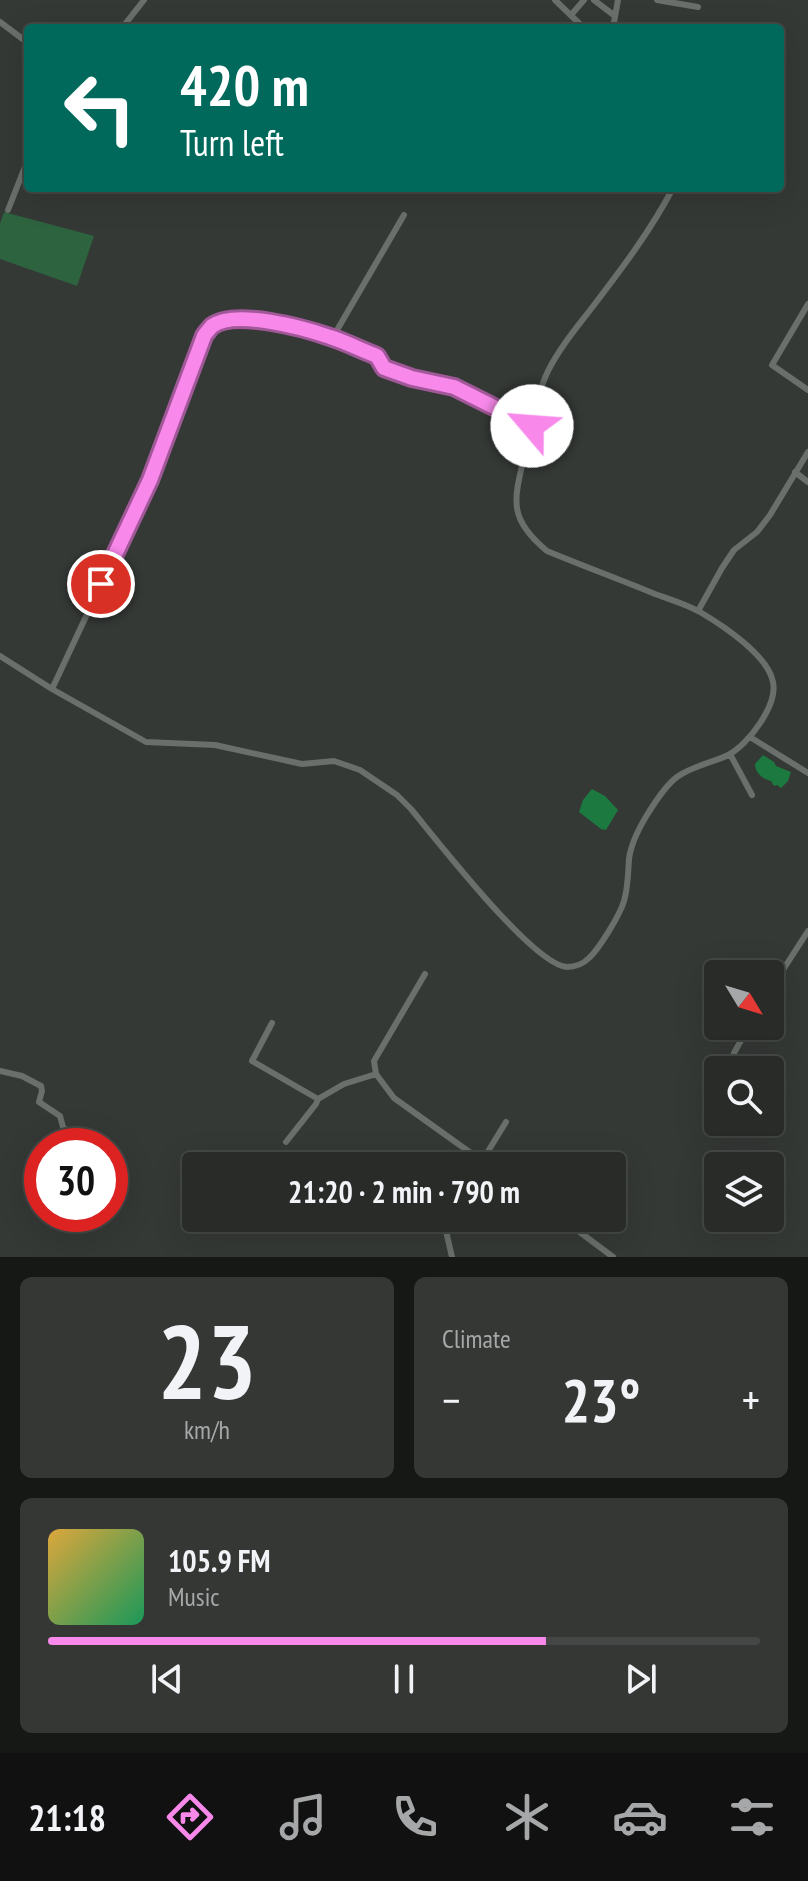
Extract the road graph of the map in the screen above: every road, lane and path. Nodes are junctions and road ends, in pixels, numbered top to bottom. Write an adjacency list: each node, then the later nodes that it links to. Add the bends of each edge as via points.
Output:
1 (144, 0): 11 (street)
2 (555, 0): 8 (street)
3 (584, 0): 8 (street)
4 (594, 0): 9 (street)
5 (618, 0): 9 (street)
6 (657, 0): 7 (street)
7 (698, 7)
8 (571, 15): 12 (street)
9 (615, 16): 13 (street)
10 (0, 22): 14 (street)
11 (125, 24)
12 (580, 24)
13 (614, 24)
14 (24, 40)
15 (24, 169): 17 (street)
16 (671, 192): 22 (street, via 637,248 560,349 541,388)
17 (8, 210)
18 (404, 215): 20 (street)
19 (808, 304): 21 (street, via 772,365)
20 (333, 337): 22 (street, via 377,356 395,373 454,387); 28 (street, via 238,319 212,326 204,336 150,480)
21 (808, 390)
22 (532, 426): 26 (street, via 516,490 520,521 531,538 547,551)
23 (808, 452): 24 (street)
24 (795, 472): 25 (street); 26 (street, via 757,532 734,550)
25 (808, 482)
26 (698, 611): 29 (street, via 738,638 769,670 772,700)
27 (0, 656): 28 (street)
28 (52, 689): 30 (street, via 146,742 215,745 302,764 334,761 360,770 411,809 513,928 565,967 579,966 590,957 613,922 623,903 638,831 657,800 677,777)
29 (750, 737): 30 (street); 31 (street)
30 (730, 754): 32 (street)
31 (808, 773)
32 (752, 795)
33 (808, 931): 34 (street)
34 (784, 968)
35 (425, 974): 40 (street, via 374,1061)
36 (272, 1023): 41 (street, via 252,1061)
37 (741, 1040): 38 (street)
38 (734, 1053)
39 (2, 1071): 43 (street, via 41,1086 39,1102 60,1116)
40 (376, 1074): 41 (street); 45 (street, via 394,1098)
41 (318, 1099): 44 (street)
42 (506, 1122): 46 (street)
43 (64, 1128)
44 (286, 1142)
45 (467, 1152)
46 (491, 1152)
47 (446, 1232): 49 (street)
48 (580, 1232): 50 (street)
49 (452, 1257)
50 (613, 1257)

